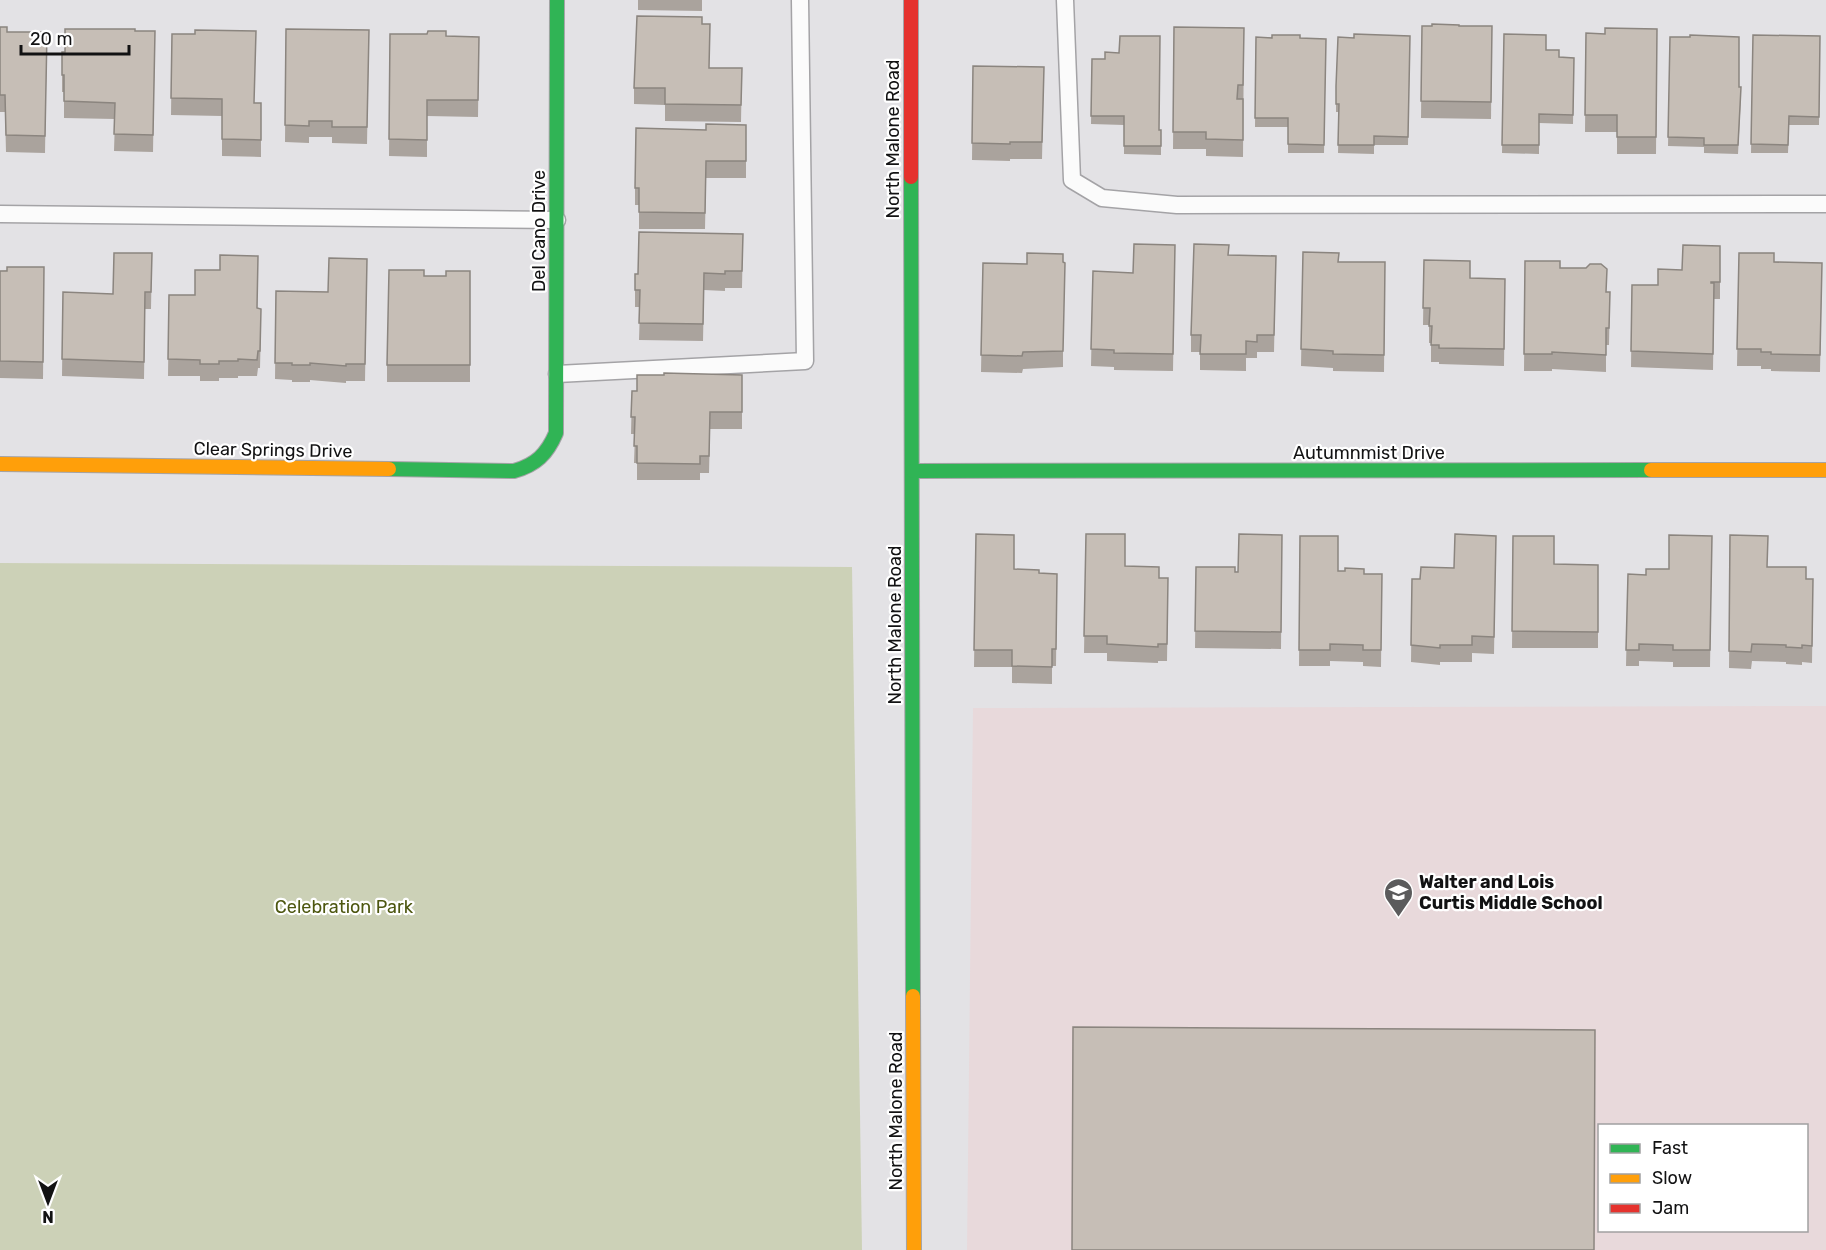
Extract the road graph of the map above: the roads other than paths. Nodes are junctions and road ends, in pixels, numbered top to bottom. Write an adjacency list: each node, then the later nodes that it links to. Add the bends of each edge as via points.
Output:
1 (558, 0): 7 (street, Del Cano Drive)
2 (800, 0): 8 (lane, via 805,361)
3 (911, 0): 12 (street, North Malone Road)
4 (1065, 0): 5 (lane, via 1072,180 1102,198 1177,205)
5 (1826, 204)
6 (0, 214): 7 (lane)
7 (558, 220): 8 (street, Del Cano Drive)
8 (557, 374): 9 (street, Del Cano Drive, via 556,433)
9 (542, 459): 10 (street, Clear Springs Drive, via 514,471)
10 (0, 464)
11 (1826, 470): 12 (street, Autumnmist Drive)
12 (913, 471): 13 (street, North Malone Road)
13 (914, 1250)

